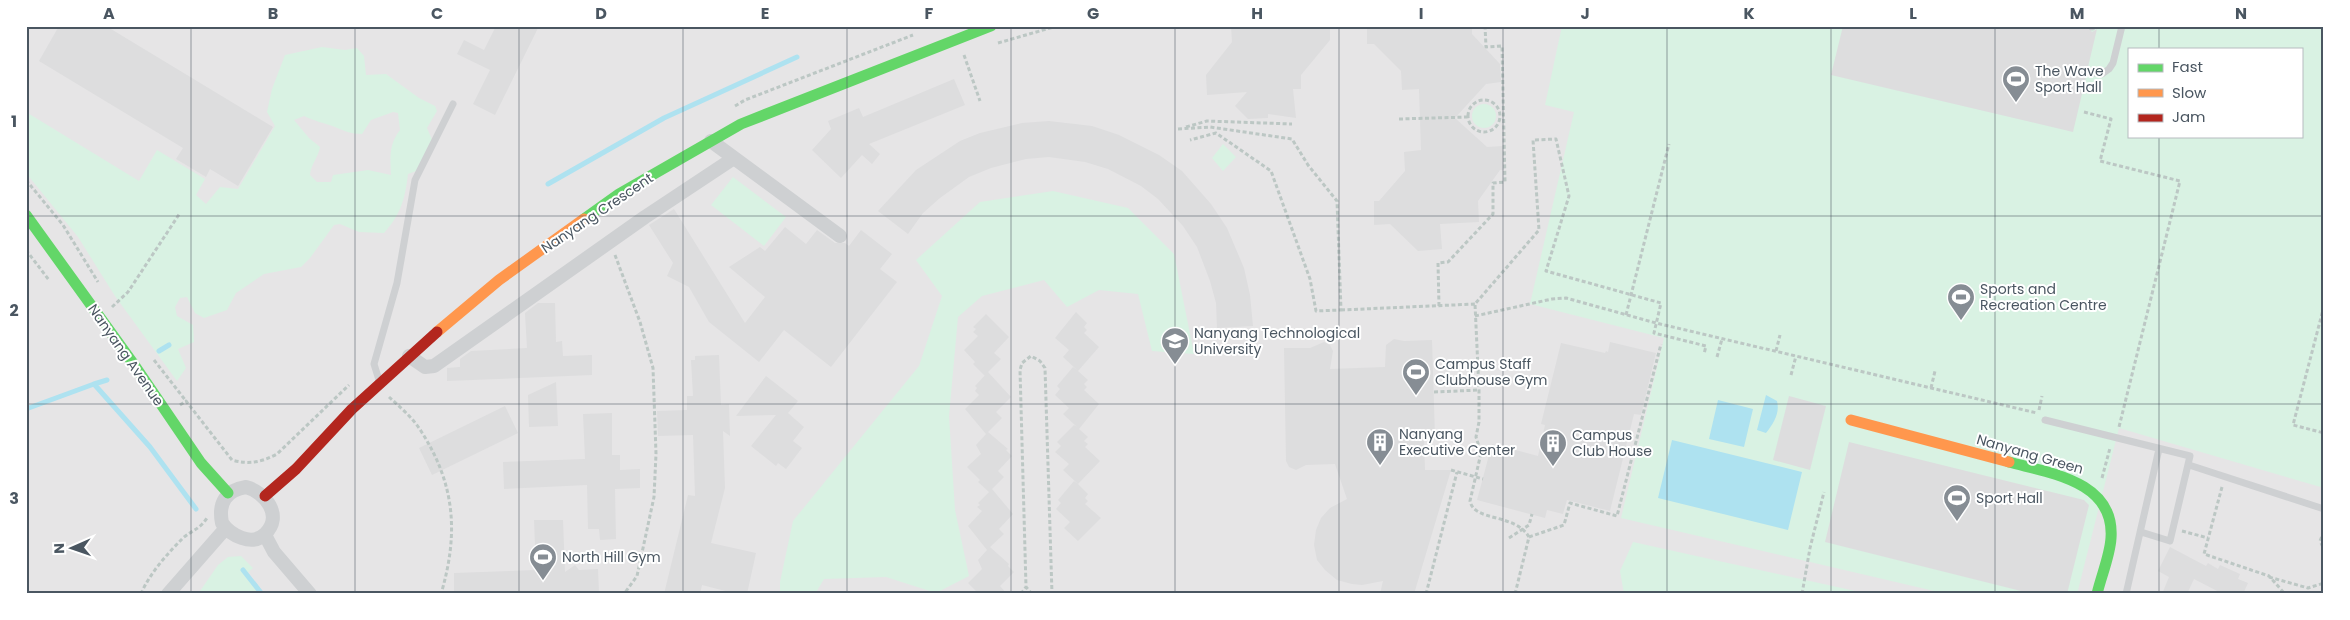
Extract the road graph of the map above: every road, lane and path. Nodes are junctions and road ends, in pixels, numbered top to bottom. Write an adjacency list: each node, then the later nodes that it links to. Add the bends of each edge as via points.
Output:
1 (991, 26): 14 (street, Nanyang Crescent, via 742,124)
2 (1485, 26): 10 (path, via 1486,47 1502,46)
3 (2122, 26): 5 (lane, via 2109,69 2102,74)
4 (964, 52): 6 (path)
5 (2087, 72)
6 (980, 101)
7 (453, 104): 46 (lane, via 415,180 397,283 374,364)
8 (2084, 112): 55 (path, via 2111,118 2100,161 2180,181 2119,427)
9 (1468, 117): 10 (path, via 1475,130 1484,133 1497,126); 10 (path, via 1471,107 1484,100 1498,107); 11 (path)
10 (1502, 117): 27 (path, via 1505,182 1493,183 1493,214 1448,262 1438,263)
11 (1399, 119)
12 (1292, 124): 29 (path, via 1207,121 1178,129 1210,127 1292,139 1308,166 1337,200)
13 (1190, 140): 29 (path, via 1216,134 1272,171 1310,279 1316,312)
14 (711, 141): 16 (street); 41 (street, Nanyang Crescent, via 619,194 499,280)
15 (1669, 144): 23 (path)
16 (734, 158): 20 (street); 21 (street)
17 (26, 180): 22 (path, via 63,225)
18 (180, 213): 26 (path, via 128,292)
19 (26, 215): 30 (street, Nanyang Avenue)
20 (840, 236)
21 (610, 243): 41 (street, via 434,366 425,367); 87 (path, via 640,322 653,368 654,497 638,576)
22 (100, 284)
23 (1632, 296): 25 (path, via 1546,271 1569,196 1556,139 1533,140 1539,230); 32 (path); 34 (path, via 1660,303)
24 (108, 299): 26 (path)
25 (1475, 304): 27 (path); 33 (path)
26 (113, 306): 30 (path); 31 (path)
27 (1439, 306): 29 (path)
28 (2324, 306): 56 (path, via 2293,425)
29 (1341, 310)
30 (99, 314): 67 (street, Nanyang Avenue, via 201,463)
31 (119, 314)
32 (1626, 315): 33 (path, via 1566,298); 34 (path)
33 (1475, 316): 48 (path)
34 (1656, 323): 36 (path); 40 (path, via 1654,333 1706,346)
35 (1780, 335): 38 (path)
36 (1722, 339): 38 (path); 43 (path)
37 (1661, 344): 77 (path, via 1617,516 1570,504 1564,525)
38 (1776, 352): 42 (path)
39 (149, 354): 52 (path)
40 (1704, 354)
41 (408, 356): 46 (street, Nanyang Crescent)
42 (1796, 356): 45 (path); 47 (path)
43 (1717, 357)
44 (1935, 371): 47 (path)
45 (1791, 375)
46 (380, 383): 68 (street, Nanyang Crescent)
47 (1931, 388): 51 (path, via 2038,413)
48 (1479, 390): 49 (path); 63 (path, via 1476,437 1481,452)
49 (1434, 392)
50 (388, 395): 86 (path, via 420,429 448,489 450,534)
51 (2042, 396)
52 (186, 401)
53 (1851, 420): 94 (street, Nanyang Green, via 2068,478 2090,488 2102,502 2111,528)
54 (2045, 420): 57 (lane)
55 (2111, 425)
56 (2324, 433)
57 (2113, 437): 58 (lane); 65 (path)
58 (2159, 448): 59 (lane, via 2190,456); 75 (lane)
59 (2189, 465): 62 (lane); 73 (lane)
60 (1451, 470): 61 (path)
61 (1457, 472): 63 (path); 91 (path)
62 (2225, 476): 69 (lane); 79 (path)
63 (1476, 477): 64 (path); 71 (path, via 1470,501 1476,512)
64 (1483, 479)
65 (2102, 481)
66 (1824, 492): 93 (path)
67 (228, 493): 68 (street, via 246,487); 72 (street, via 222,501 220,515)
68 (265, 496): 76 (street, via 272,511 270,527)
69 (2324, 509)
70 (1532, 514): 71 (path, via 1529,525)
71 (1524, 528): 77 (path); 78 (path)
72 (226, 529): 76 (street, via 241,538); 84 (street)
73 (2173, 529): 75 (lane, via 2170,541); 79 (path)
74 (2324, 531): 80 (path, via 2320,541)
75 (2141, 532): 95 (lane)
76 (265, 535): 85 (street, via 274,552)
77 (1529, 537): 92 (path)
78 (1509, 538)
79 (2208, 538): 81 (path, via 2204,554)
80 (2324, 549)
81 (2269, 576): 82 (path, via 2308,588); 96 (path)
82 (2324, 583)
83 (1026, 588): 88 (path); 89 (path); 90 (path, via 1020,370 1022,363 1031,356 1045,368)
84 (168, 594)
85 (310, 594)
86 (442, 594)
87 (624, 594)
88 (1021, 594)
89 (1032, 594)
90 (1052, 594)
91 (1426, 594)
92 (1515, 594)
93 (1802, 594)
94 (2098, 594)
95 (2126, 594)
96 (2285, 594)

